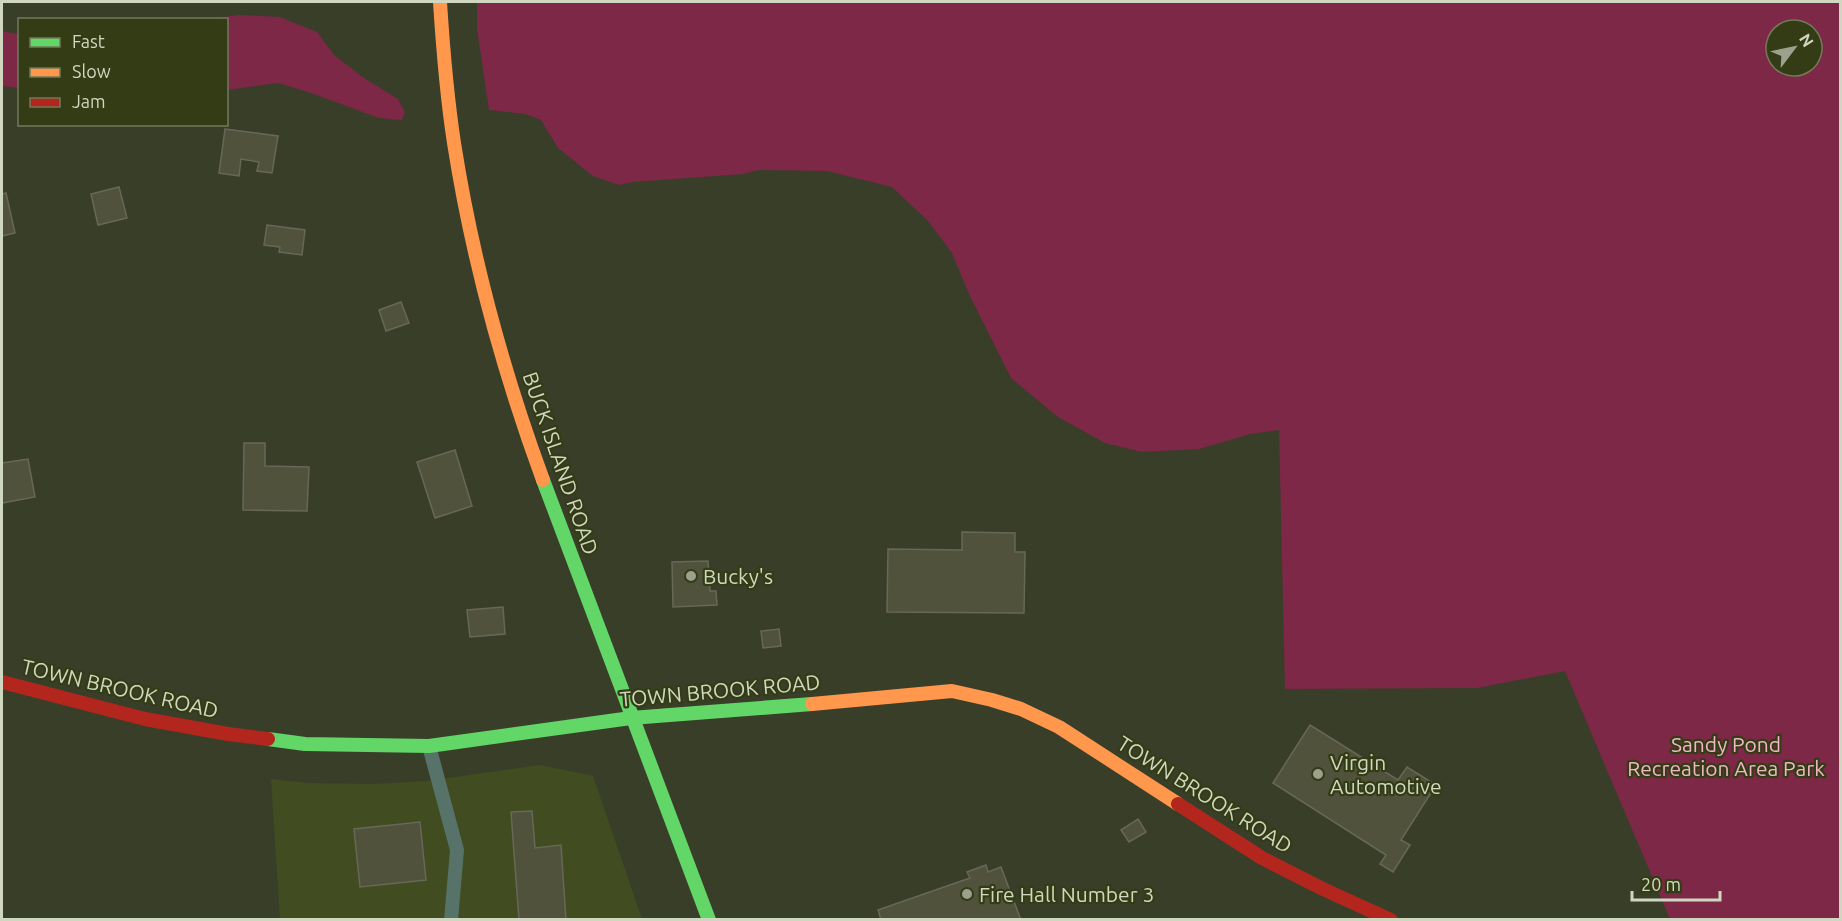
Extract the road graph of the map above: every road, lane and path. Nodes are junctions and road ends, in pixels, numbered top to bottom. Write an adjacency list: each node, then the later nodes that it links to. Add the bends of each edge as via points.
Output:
1 (440, 2): 3 (main road, BUCK ISLAND ROAD, via 454,143 494,328 524,428)
2 (2, 682): 4 (main road, TOWN BROOK ROAD, via 145,719 228,734 305,744)
3 (631, 718): 4 (main road, TOWN BROOK ROAD); 6 (main road, BUCK ISLAND ROAD); 7 (main road, TOWN BROOK ROAD, via 952,691 992,700 1059,727 1262,858)
4 (429, 746): 5 (lane, via 457,850)
5 (452, 920)
6 (709, 920)
7 (1391, 920)

